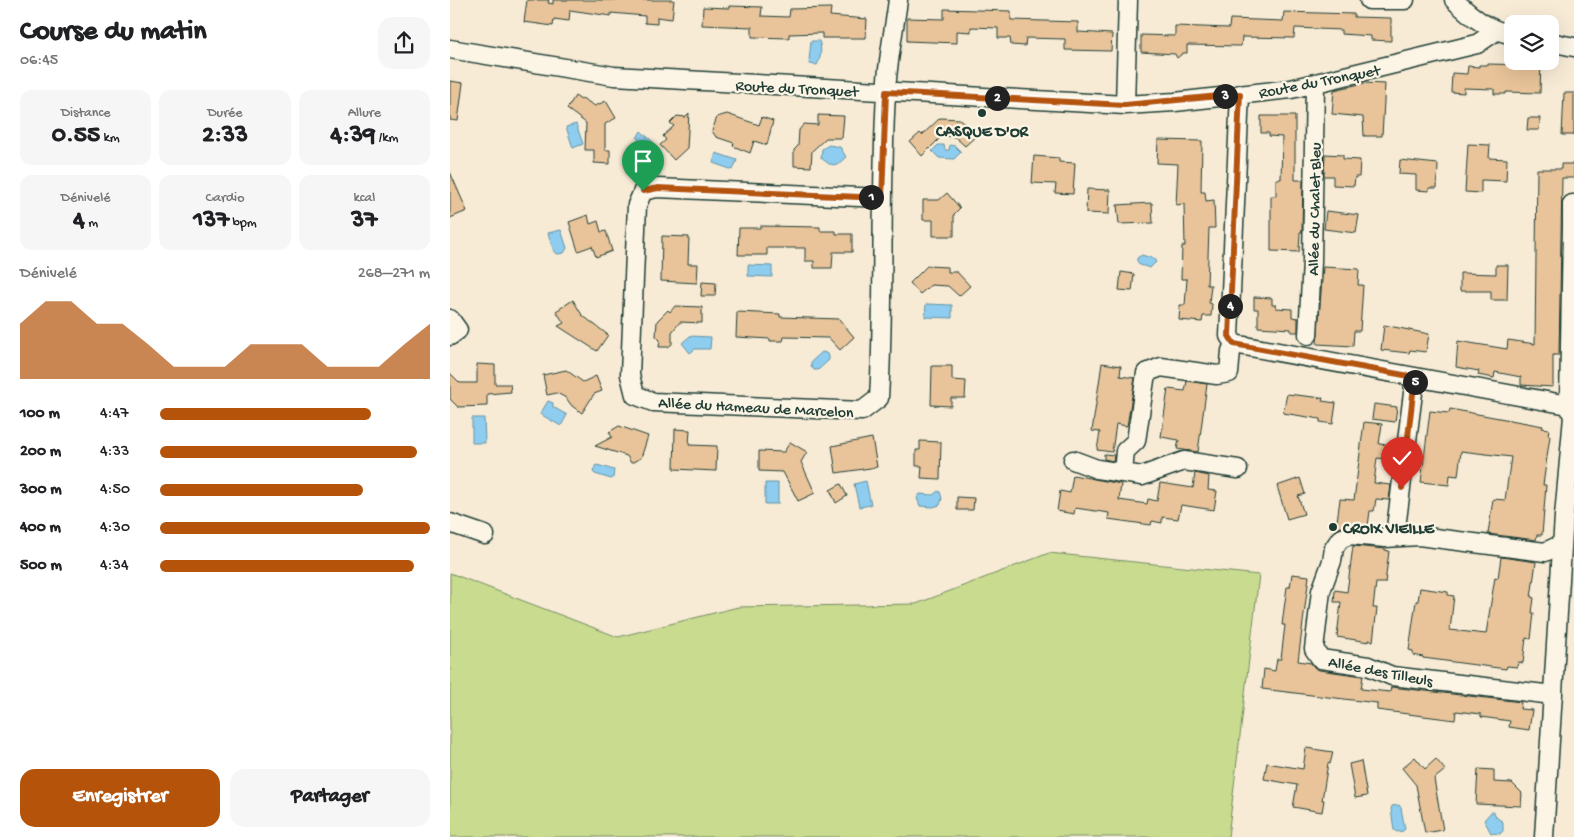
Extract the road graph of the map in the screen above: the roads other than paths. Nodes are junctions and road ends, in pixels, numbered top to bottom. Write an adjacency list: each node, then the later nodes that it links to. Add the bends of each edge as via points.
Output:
1 (898, 0): 11 (street, Allée du Hameau de Marcelon)
2 (1128, 0): 13 (street)
3 (1369, 0): 4 (street)
4 (1405, 0)
5 (1454, 0): 6 (street, via 1468,14)
6 (1504, 33): 10 (street, Route du Tronquet, via 1477,44)
7 (1559, 44): 8 (street)
8 (1574, 47)
9 (450, 49): 11 (street, Route du Tronquet, via 614,76)
10 (1315, 84): 12 (street, Route du Tronquet); 17 (street, Allée du Chalet Bleu)
11 (886, 92): 13 (street, Route du Tronquet); 14 (street, Allée du Hameau de Marcelon)
12 (1240, 94): 13 (street, Route du Tronquet); 18 (street, via 1229,336)
13 (1125, 105)
14 (882, 198): 14 (street, Allée du Hameau de Marcelon, via 883,338 879,398 862,411 653,402 635,395 630,375 637,205 643,191 658,188)
15 (1574, 204): 16 (street)
16 (1573, 227): 20 (street)
17 (1308, 335)
18 (1234, 344): 19 (street); 23 (street, via 1228,373 1217,375 1161,368 1146,373 1136,441 1125,451)
19 (1415, 377): 20 (street); 26 (street)
20 (1571, 406): 27 (street, via 1573,417)
21 (1072, 460): 23 (street, via 1097,469)
22 (1238, 469): 23 (street, via 1184,460 1142,476)
23 (1123, 473)
24 (450, 523): 25 (street)
25 (485, 535)
26 (1395, 536): 27 (street, Allée des Tilleuls, via 1419,536 1545,552); 28 (street, Allée des Tilleuls, via 1350,534 1340,539 1334,548 1321,591 1314,649 1321,659 1368,666 1392,676)
27 (1562, 544): 28 (street)
28 (1553, 695): 29 (street)
29 (1544, 837)

